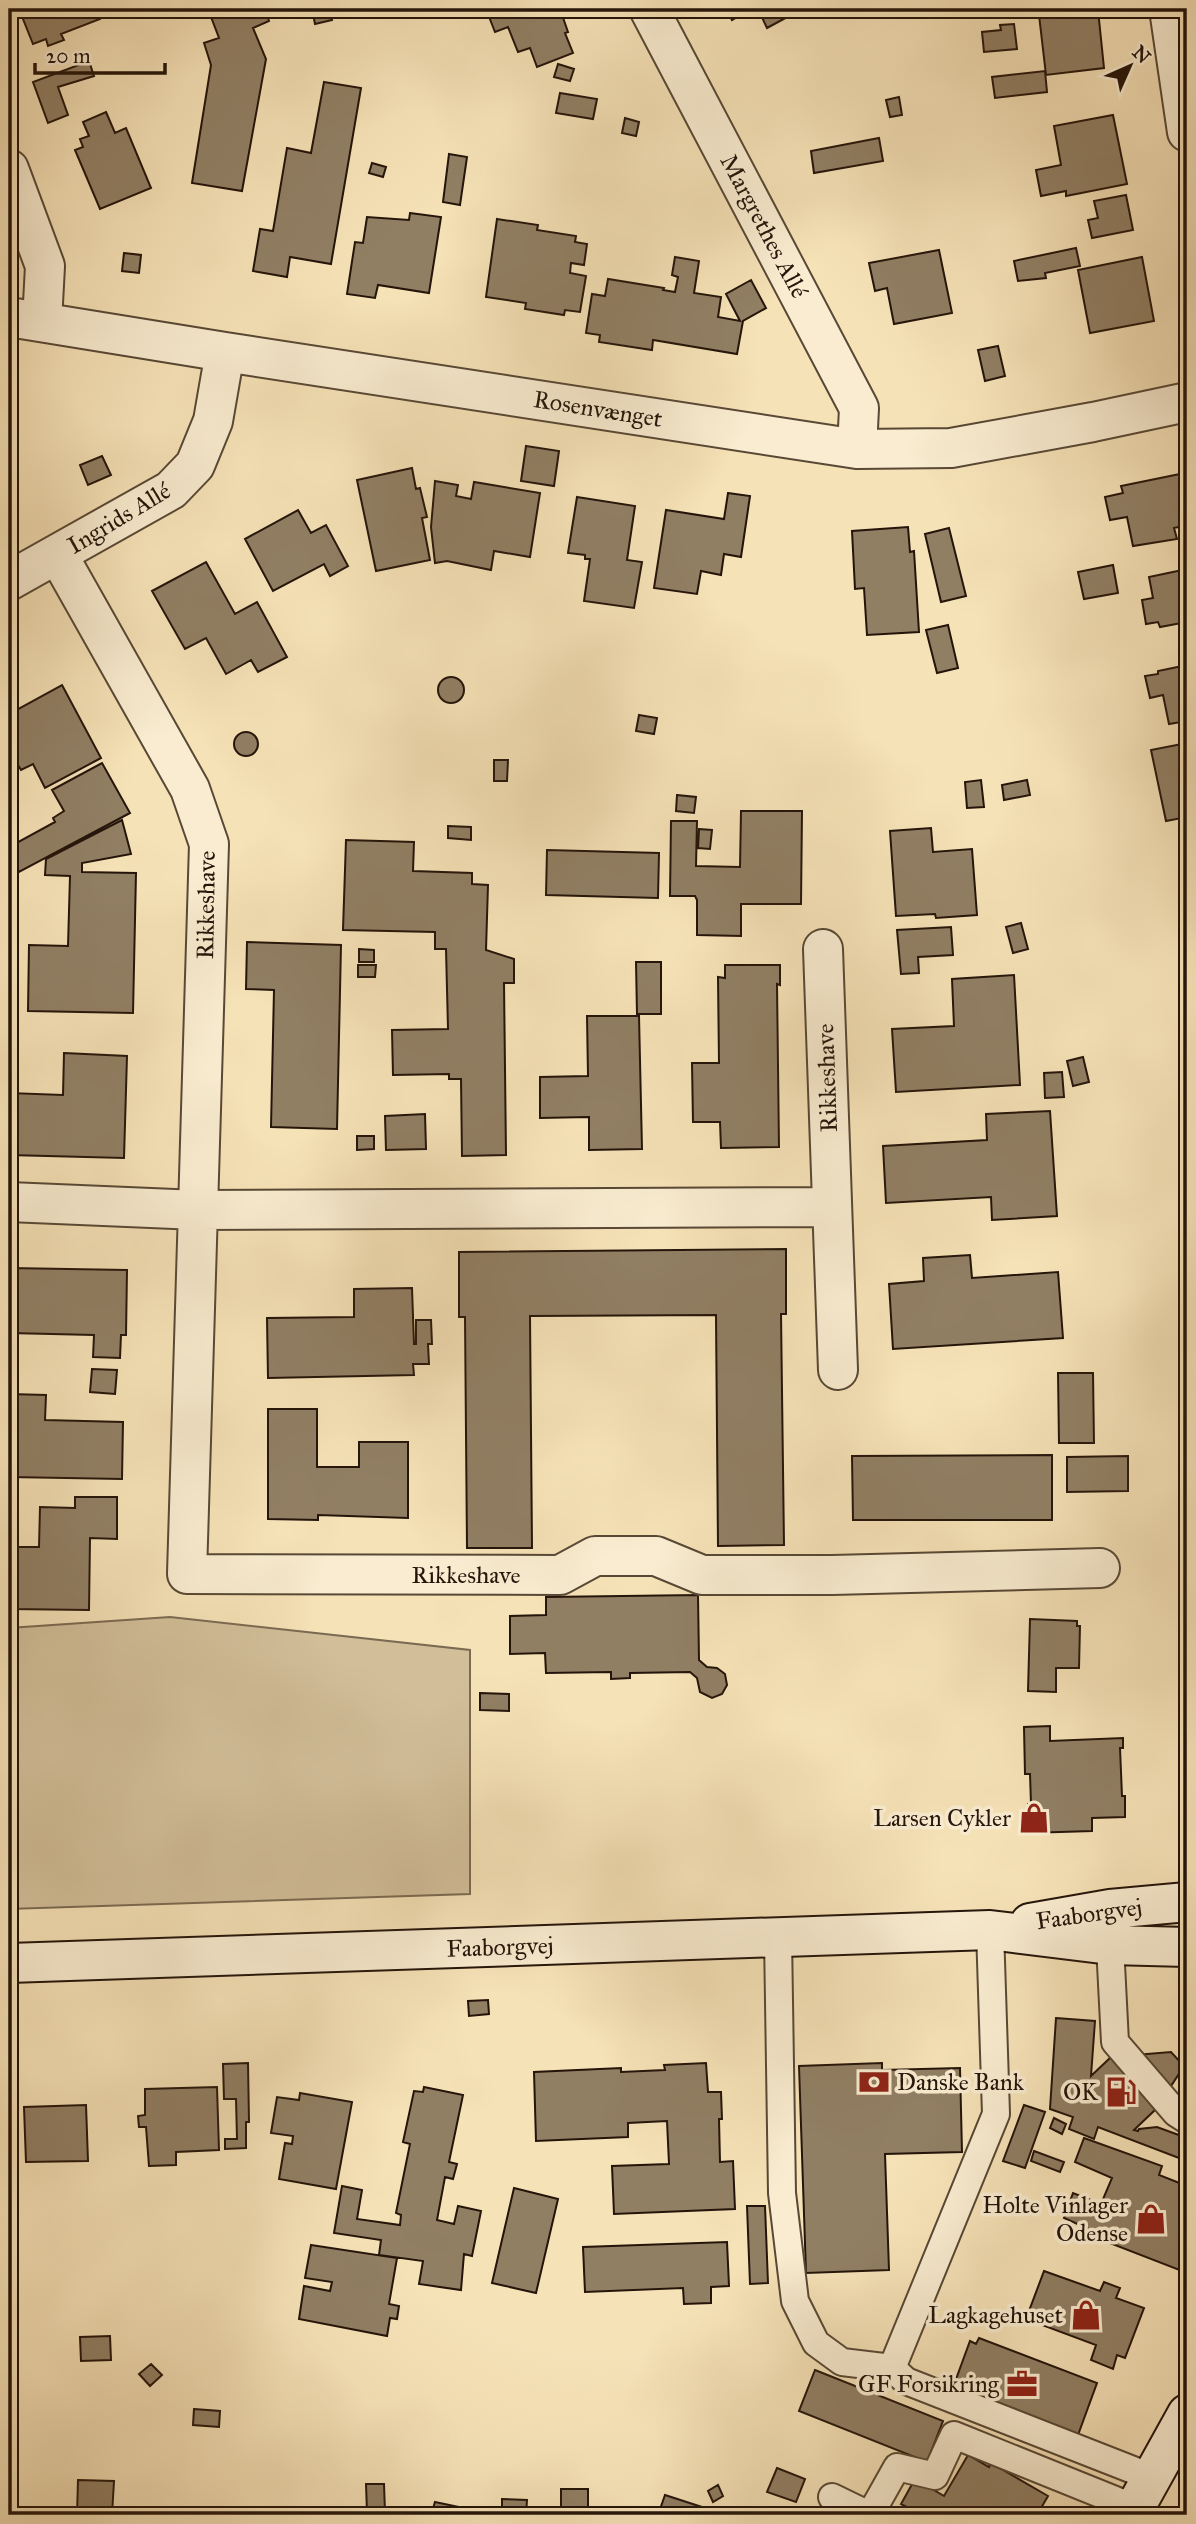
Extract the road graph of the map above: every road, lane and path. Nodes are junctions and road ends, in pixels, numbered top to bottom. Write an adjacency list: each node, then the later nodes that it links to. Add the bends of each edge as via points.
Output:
1 (649, 9): 8 (street, Margrethes Allé, via 859,408)
2 (1169, 9): 3 (street)
3 (1187, 132)
4 (9, 169): 5 (street, via 45,266)
5 (26, 319): 6 (street, Rosenvænget)
6 (225, 352): 8 (street, Rosenvænget); 9 (street, Ingrids Allé, via 213,421 195,465 172,490)
7 (1187, 402): 8 (street, Rosenvænget, via 951,448)
8 (857, 449)
9 (58, 555): 10 (street, Ingrids Allé); 14 (street, Rikkeshave, via 190,789 209,844)
10 (9, 581)
11 (823, 949): 13 (street, Rikkeshave)
12 (9, 1202): 14 (street)
13 (832, 1207): 14 (street); 15 (street, Rikkeshave)
14 (198, 1210): 16 (street, Rikkeshave, via 187,1574 560,1576 595,1556 656,1556 702,1575)
15 (838, 1370)
16 (1100, 1568)
17 (1187, 1902): 18 (street, Faaborgvej, via 1110,1909)
18 (990, 1930): 19 (street, Faaborgvej); 20 (street, Faaborgvej); 24 (lane, via 996,2114)
19 (778, 1937): 22 (street, Faaborgvej); 24 (lane, via 782,2193 795,2301 816,2343 842,2362)
20 (1110, 1945): 21 (street, Faaborgvej); 23 (lane, via 1115,2042 1175,2113)
21 (1187, 1947)
22 (9, 1963)
23 (1187, 2120)
24 (892, 2368): 29 (lane, via 906,2381)
25 (1187, 2402): 29 (street)
26 (1187, 2414): 29 (street)
27 (1187, 2423): 29 (street)
28 (832, 2497): 30 (lane)
29 (1139, 2500): 30 (lane, via 954,2435 935,2476 897,2467)
30 (869, 2515)

